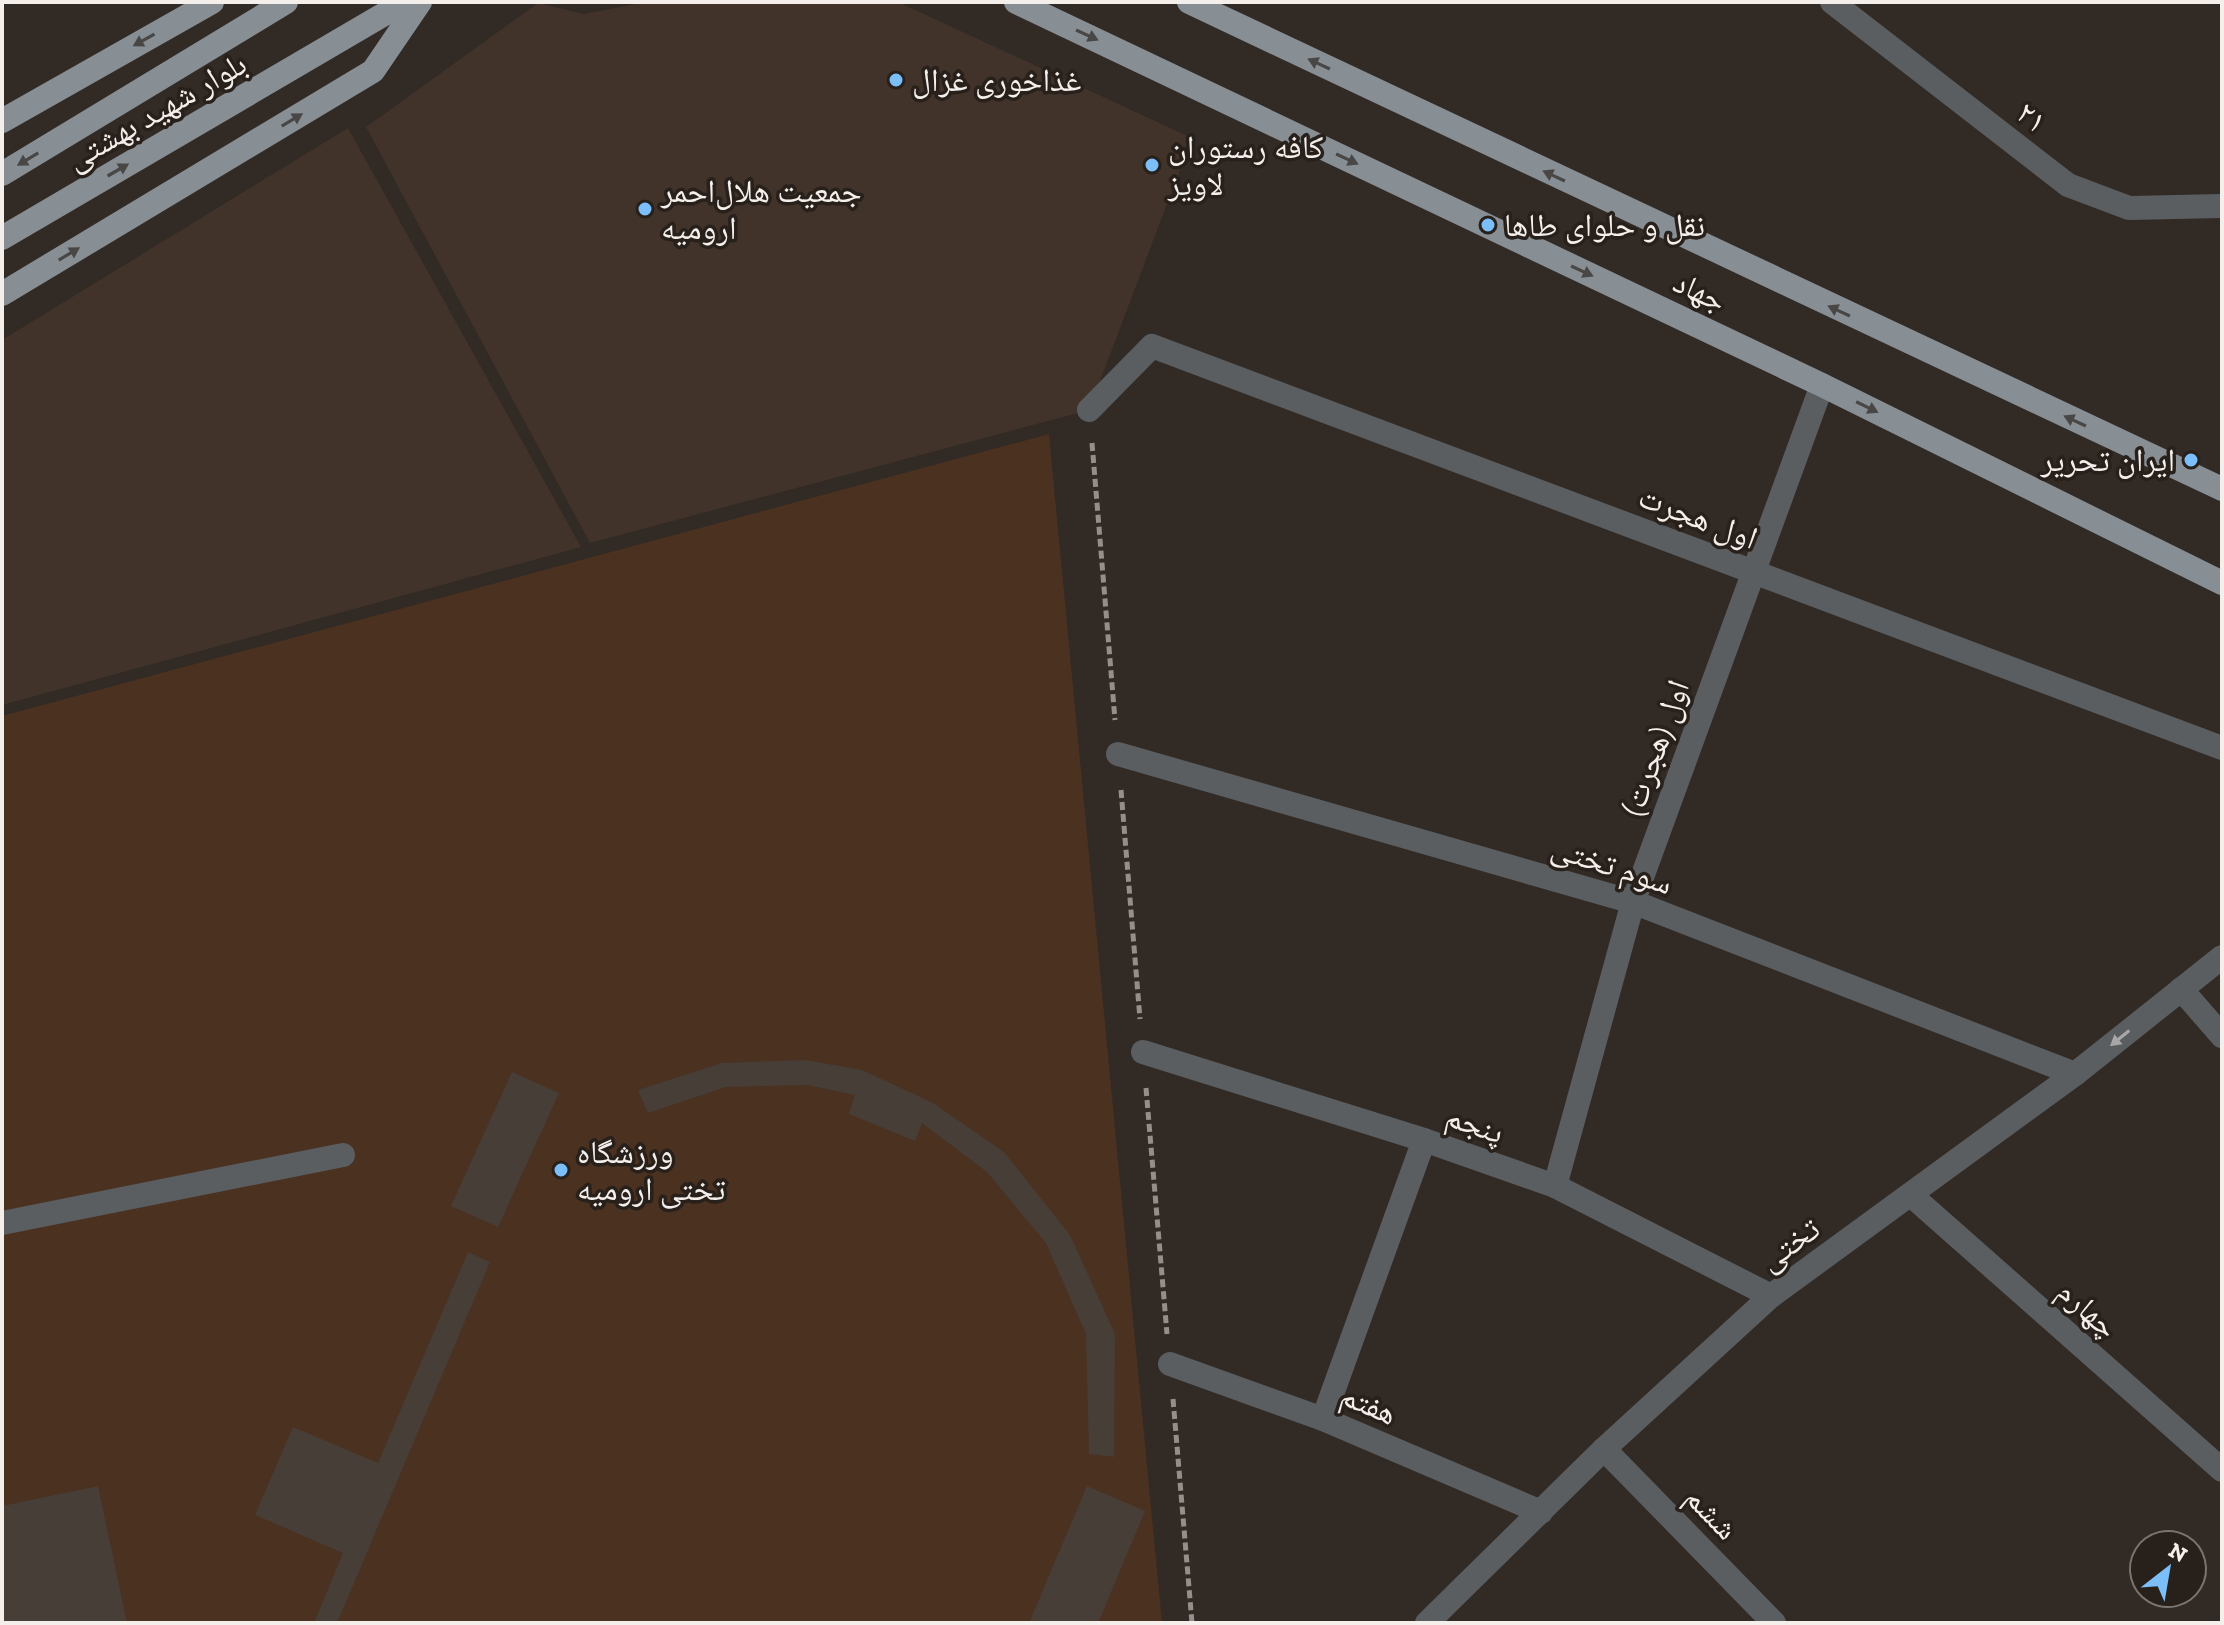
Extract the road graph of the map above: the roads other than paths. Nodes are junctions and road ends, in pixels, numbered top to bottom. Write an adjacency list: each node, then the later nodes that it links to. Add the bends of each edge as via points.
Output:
1 (212, 2): 8 (main road, one-way to 8)
2 (286, 2): 9 (main road, بلوار شهید بهشتی, one-way to 9)
3 (405, 2): 11 (main road, بلوار شهید بهشتی, one-way to 3)
4 (420, 2): 12 (main road, one-way to 4, via 373,71)
5 (1016, 2): 13 (main road, جهاد, one-way to 13)
6 (1189, 2): 15 (main road, جهاد, one-way to 6)
7 (1832, 2): 10 (street, ۲۱, via 2068,185 2129,208)
8 (3, 113)
9 (2, 174)
10 (2222, 206)
11 (2, 238)
12 (2, 294)
13 (1822, 385): 16 (street, اول (هجرت)); 17 (main road, جهاد, one-way to 17)
14 (1089, 410): 16 (street, اول هجرت, via 1152,346)
15 (2222, 489)
16 (1754, 572): 18 (street, اول هجرت); 20 (street, اول (هجرت))
17 (2222, 583)
18 (2222, 748)
19 (1118, 754): 20 (street, سوم تختی)
20 (1633, 902): 25 (street, سوم تختی); 28 (street, اول (هجرت))
21 (2222, 957): 22 (street, تختی)
22 (2181, 989): 23 (street); 25 (street, تختی, one-way to 25)
23 (2222, 1036)
24 (1143, 1052): 26 (street, پنجم)
25 (2075, 1074): 29 (street, تختی)
26 (1424, 1140): 28 (street, پنجم); 33 (street)
27 (343, 1155): 30 (street)
28 (1555, 1186): 31 (street, پنجم)
29 (1912, 1196): 31 (street, تختی); 35 (street, چهارم)
30 (2, 1223)
31 (1771, 1296): 34 (street, تختی)
32 (1170, 1364): 33 (street, هفتم)
33 (1323, 1419): 36 (street, هفتم)
34 (1604, 1449): 36 (street, تختی); 38 (street, ششم)
35 (2222, 1470)
36 (1541, 1512): 37 (street, تختی)
37 (1427, 1623)
38 (1774, 1623)

